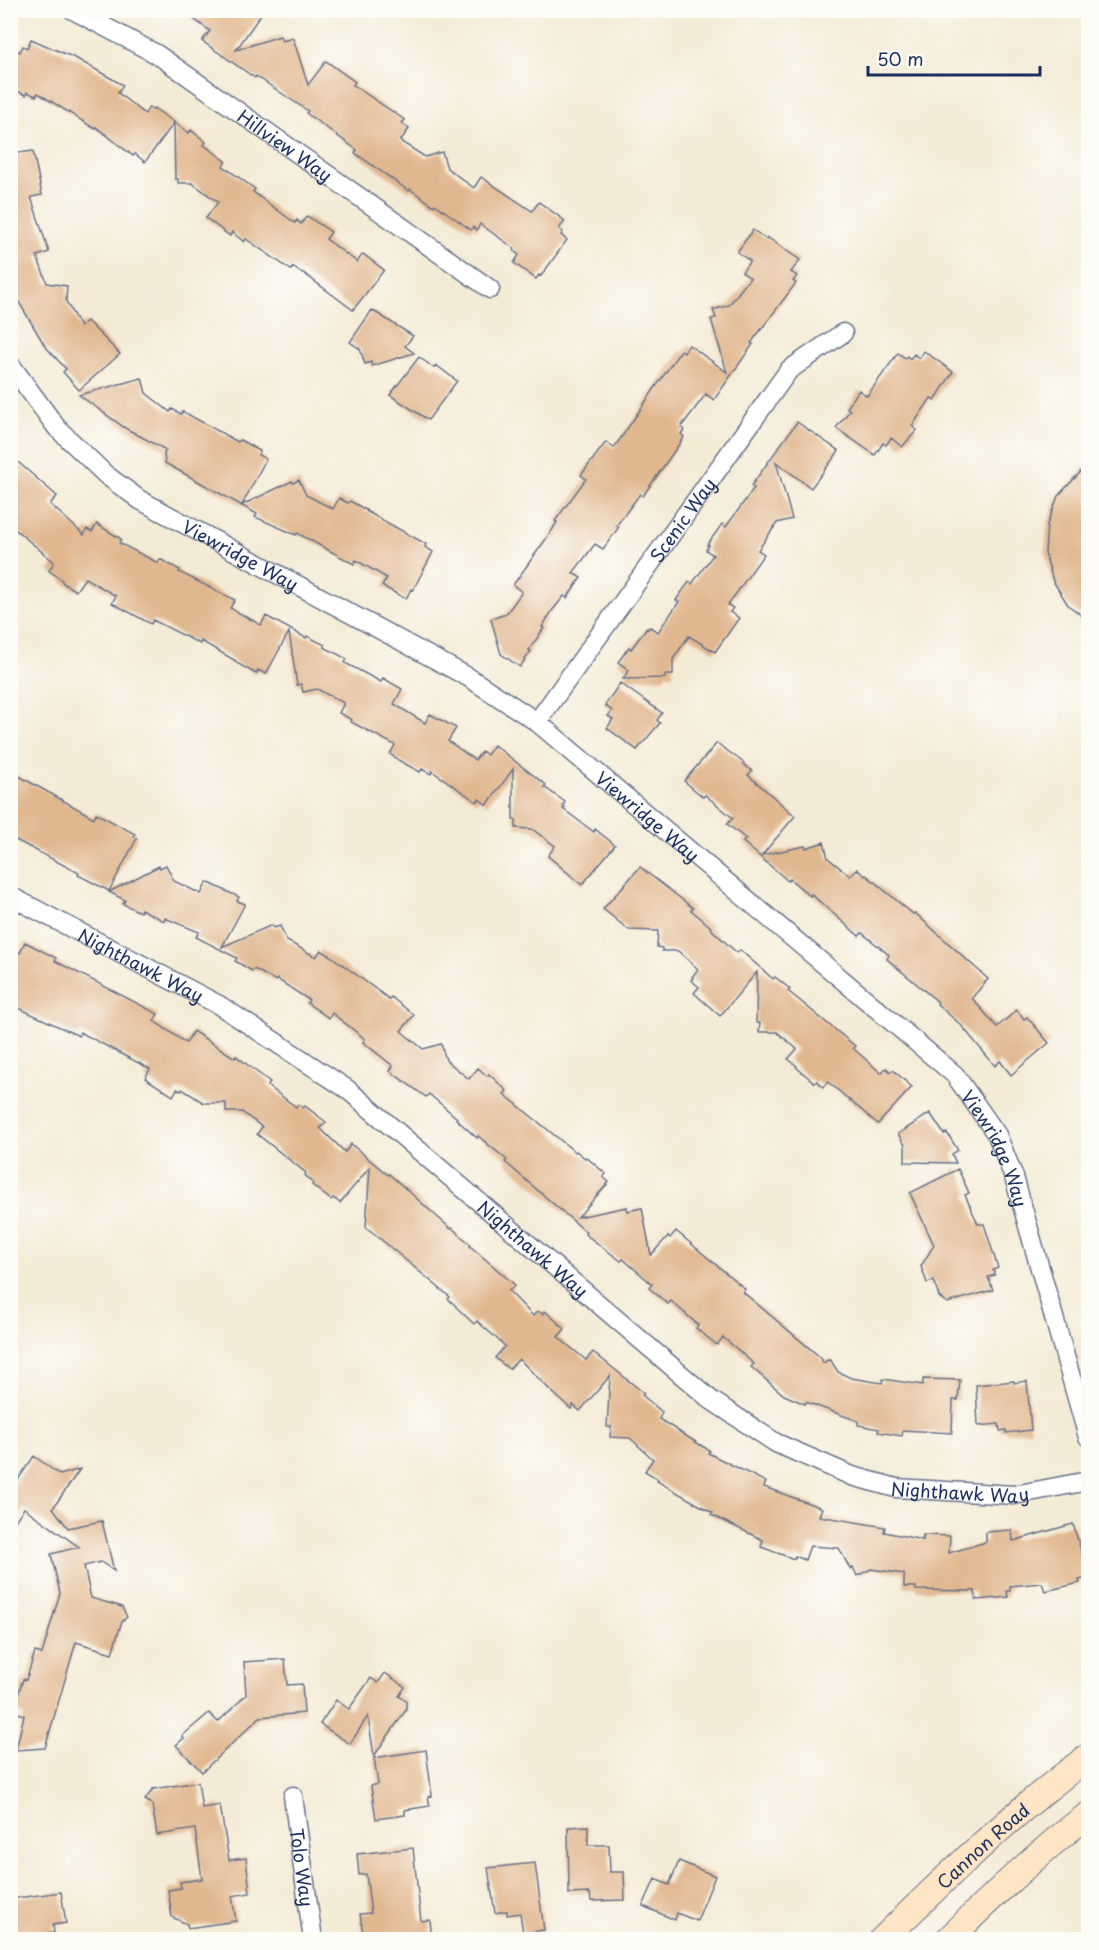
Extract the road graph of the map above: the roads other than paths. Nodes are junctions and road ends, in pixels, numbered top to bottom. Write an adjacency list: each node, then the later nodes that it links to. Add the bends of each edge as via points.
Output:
1 (73, 10): 2 (street, Hillview Way, via 158,55)
2 (490, 289)
3 (843, 333): 5 (street, Scenic Way, via 789,370)
4 (10, 364): 5 (street, Viewridge Way, via 57,428 106,475 140,500 468,677)
5 (537, 722): 7 (street, Viewridge Way, via 955,1075 997,1135 1014,1177)
6 (10, 896): 8 (street, Nighthawk Way, via 219,1005 347,1089 711,1400 776,1443 852,1476 896,1488 1014,1495)
7 (1089, 1437)
8 (1089, 1481)
9 (1089, 1757): 13 (main road, Cannon Road, via 1042,1791 957,1865)
10 (293, 1796): 12 (street, Tolo Way)
11 (1089, 1815): 14 (main road, via 989,1899)
12 (313, 1940)
13 (882, 1940)
14 (948, 1940)

